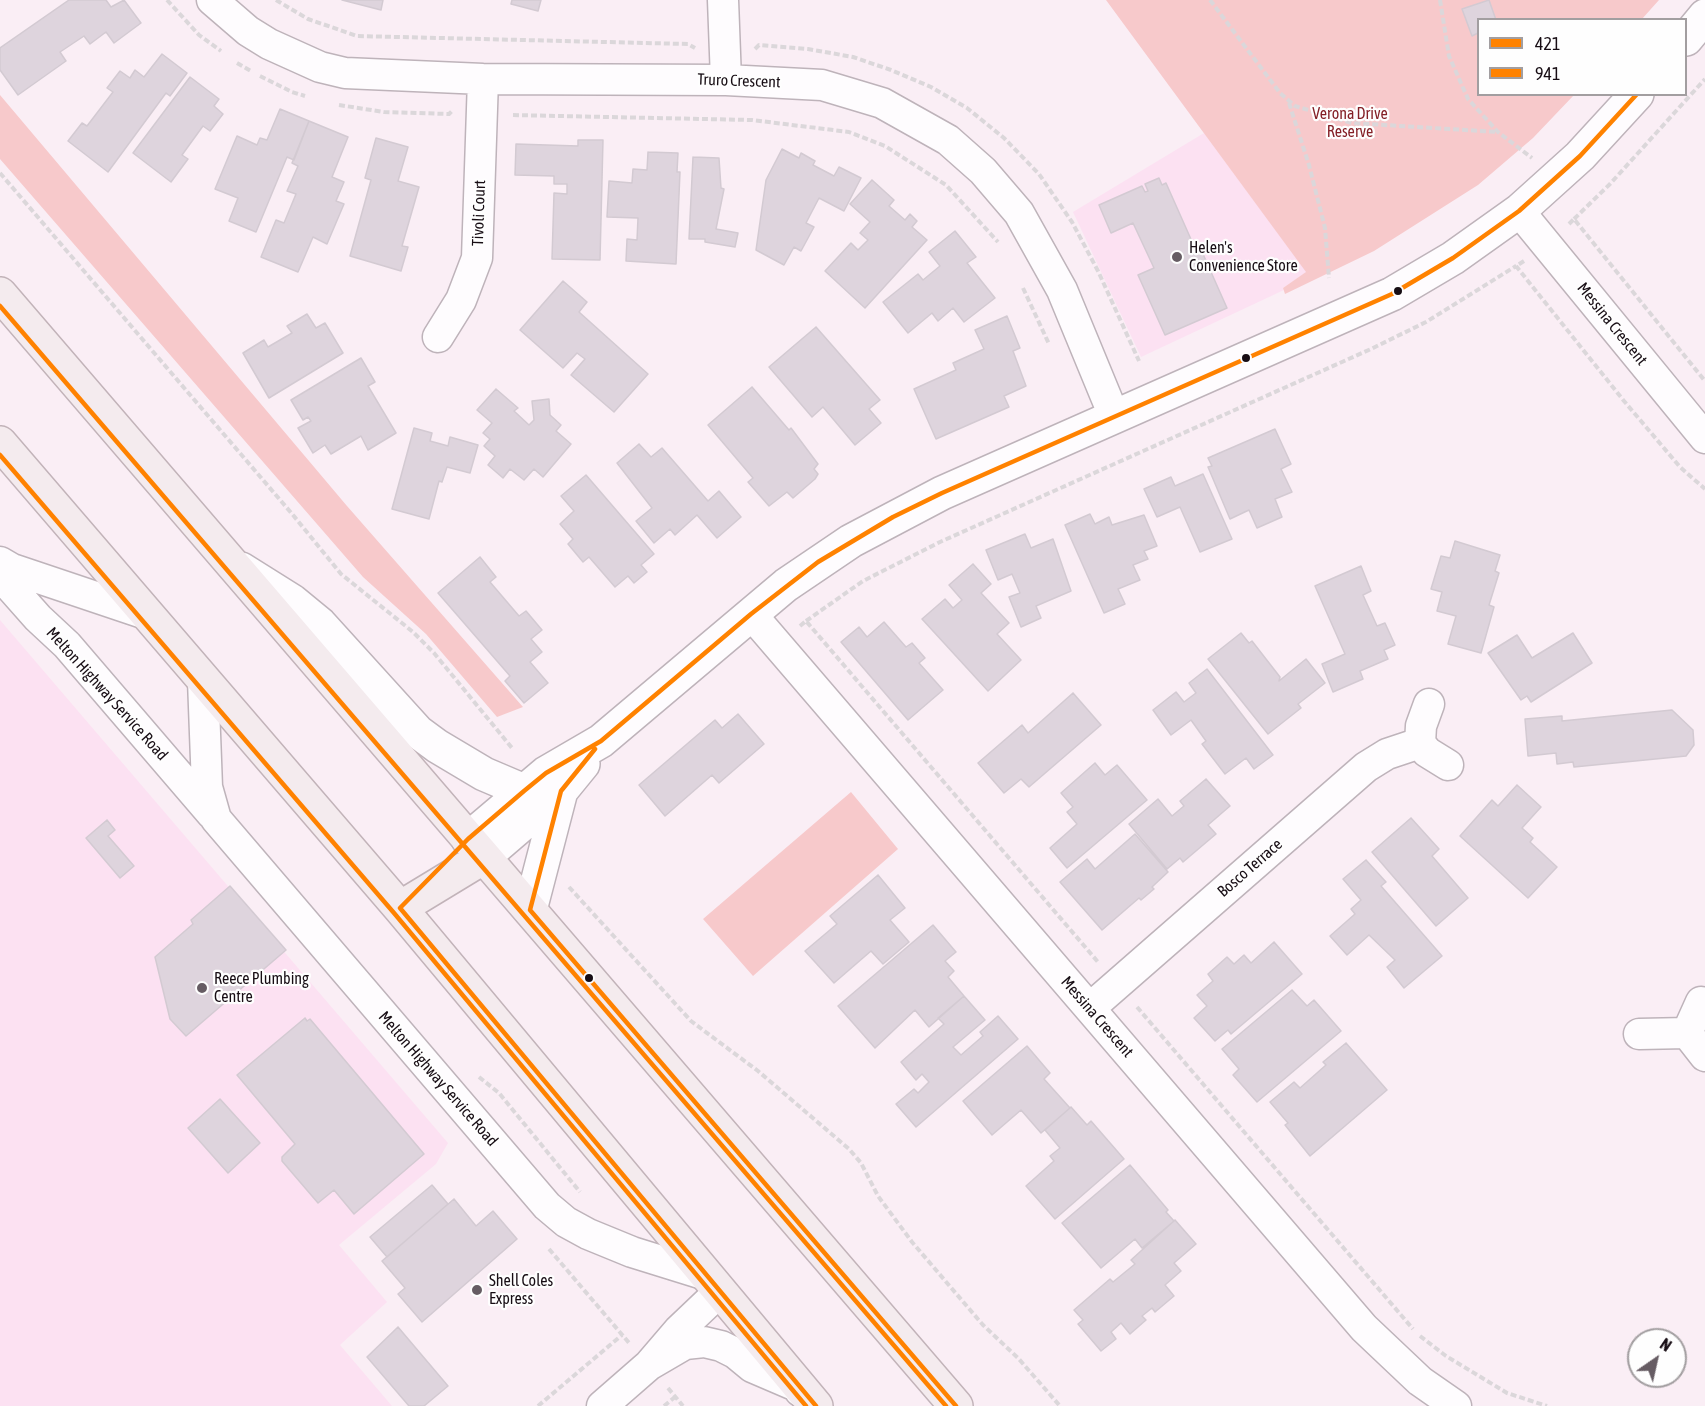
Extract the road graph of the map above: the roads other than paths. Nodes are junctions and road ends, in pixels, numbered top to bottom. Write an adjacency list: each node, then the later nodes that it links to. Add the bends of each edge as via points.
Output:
1 (212, 0): 6 (street, Truro Crescent, via 248,32 320,67)
2 (723, 0): 5 (street)
3 (1705, 16): 4 (street)
4 (1687, 38)
5 (726, 80): 6 (street, Truro Crescent); 11 (street, Truro Crescent, via 822,85 859,96 910,116 964,153 1019,213 1039,246 1062,290)
6 (482, 92): 10 (street, Tivoli Court, via 477,258 461,300)
7 (1635, 96): 8 (street, via 1599,137)
8 (1519, 211): 11 (street, via 1453,258 1392,294); 12 (street, Messina Crescent)
9 (0, 294): 15 (highway)
10 (438, 337)
11 (1114, 416): 17 (street, via 892,517 818,562)
12 (1705, 438)
13 (0, 443): 18 (highway)
14 (0, 562): 18 (street)
15 (231, 563): 24 (street, via 307,612 418,732 476,769); 27 (highway)
16 (0, 569): 26 (street, Melton Highway Service Road, via 6,582 67,645)
17 (750, 614): 21 (street); 31 (street, Messina Crescent)
18 (149, 615): 19 (highway)
19 (203, 680): 26 (street, Melton Highway Service Road, via 207,787); 28 (highway)
20 (1429, 704): 22 (street)
21 (601, 741): 24 (street, via 546,773); 25 (street)
22 (1420, 743): 23 (street); 31 (street, Bosco Terrace, via 1387,754 1366,767)
23 (1448, 765)
24 (524, 791): 27 (street)
25 (561, 791): 27 (street); 29 (street)
26 (216, 819): 35 (street, Melton Highway Service Road, via 547,1206 588,1234)
27 (476, 848): 28 (highway); 29 (highway)
28 (400, 908): 35 (highway)
29 (530, 910): 40 (highway)
30 (1701, 1002): 32 (street)
31 (1090, 1008): 38 (street, Messina Crescent, via 1364,1328)
32 (1687, 1033): 33 (street); 34 (street)
33 (1639, 1034)
34 (1705, 1056)
35 (712, 1283): 36 (street); 37 (highway)
36 (649, 1365): 37 (street, via 685,1344 704,1342 721,1346); 39 (street)
37 (804, 1400)
38 (1447, 1404)
39 (602, 1406)
40 (956, 1406)

